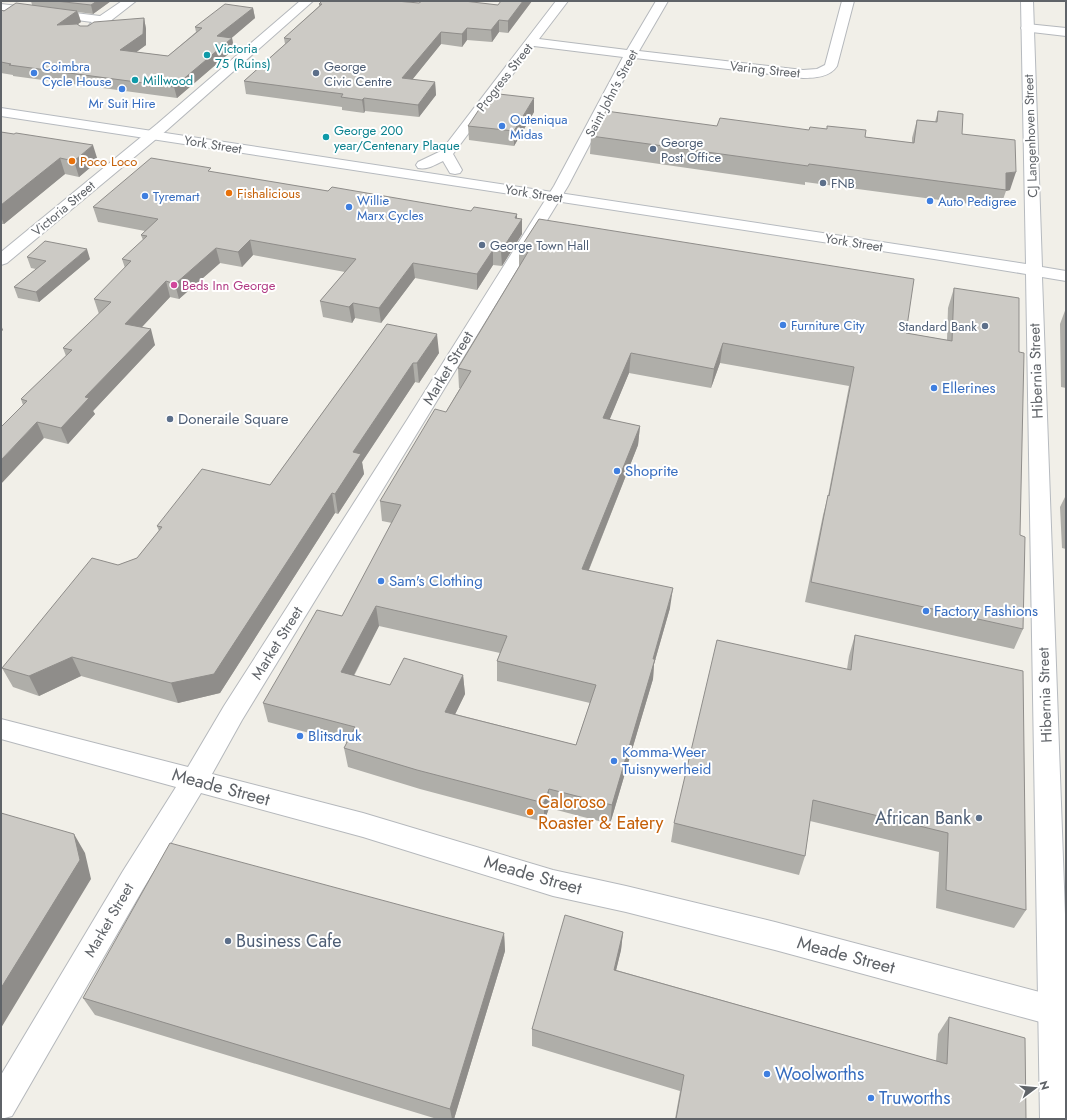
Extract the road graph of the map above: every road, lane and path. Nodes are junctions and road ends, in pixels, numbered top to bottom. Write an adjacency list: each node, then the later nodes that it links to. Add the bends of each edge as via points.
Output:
1 (18, 1): 8 (street)
2 (130, 1): 9 (street)
3 (307, 1): 17 (street, Victoria Street)
4 (562, 1): 13 (street, Progress Street)
5 (662, 1): 14 (street, Saint John's Street)
6 (848, 1): 14 (street, Varing Street, via 831,66 823,72 803,74)
7 (1027, 1): 10 (street, CJ Langenhoven Street)
8 (4, 7): 9 (street)
9 (102, 20): 12 (street)
10 (1027, 28): 11 (street); 24 (street, CJ Langenhoven Street)
11 (1066, 32)
12 (87, 33)
13 (531, 42): 14 (street, Varing Street); 18 (street, Progress Street)
14 (631, 54): 21 (street, Saint John's Street)
15 (1, 103): 17 (street, York Street)
16 (1, 112): 17 (street, York Street)
17 (157, 131): 19 (street, York Street); 21 (street, York Street); 22 (street, Victoria Street)
18 (446, 154): 19 (street, Progress Street); 20 (street)
19 (423, 165): 20 (street, York Street)
20 (455, 170): 21 (street, York Street)
21 (558, 191): 24 (street, York Street, via 775,231 934,254); 27 (street, Market Street, via 233,713)
22 (1, 260)
23 (1066, 261): 24 (street, York Street)
24 (1034, 263): 25 (street, York Street); 28 (street, Hibernia Street)
25 (1066, 276)
26 (1, 729): 27 (street, Meade Street)
27 (194, 780): 28 (street, Meade Street, via 363,825 553,883 775,936); 29 (street, Market Street)
28 (1060, 1013): 30 (street, Hibernia Street)
29 (1, 1105)
30 (1056, 1119)

